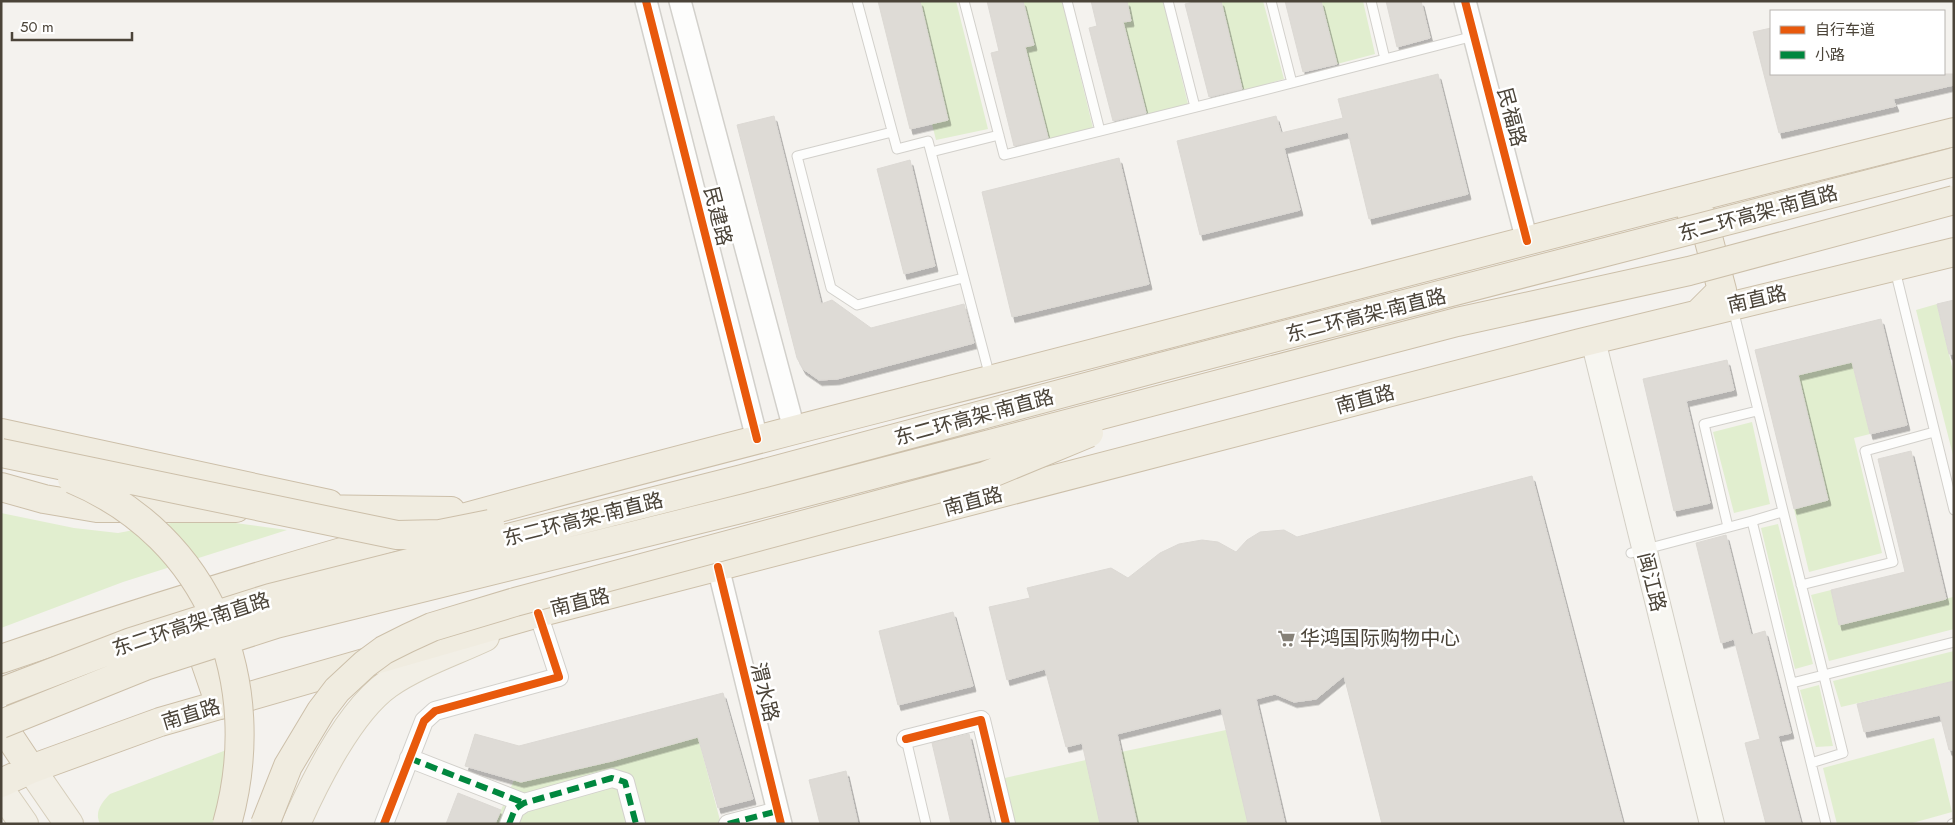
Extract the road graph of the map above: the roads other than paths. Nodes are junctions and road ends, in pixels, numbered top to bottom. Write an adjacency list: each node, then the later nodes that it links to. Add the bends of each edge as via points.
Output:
1 (646, 1): 36 (street, 民建路)
2 (680, 1): 33 (street, 民建路)
3 (857, 1): 15 (lane)
4 (964, 1): 17 (lane)
5 (1067, 1): 14 (lane)
6 (1168, 1): 13 (lane)
7 (1270, 1): 12 (lane)
8 (1371, 1): 11 (lane)
9 (1464, 1): 10 (street, 民福路)
10 (1474, 36): 11 (lane); 22 (street, 民福路)
11 (1385, 59): 12 (lane)
12 (1292, 83): 13 (lane)
13 (1196, 107): 14 (lane)
14 (1100, 131): 17 (lane, via 1004,155)
15 (892, 132): 18 (lane, via 897,149 928,140); 25 (lane, via 798,156 831,288 857,305)
16 (1954, 132): 21 (highway)
17 (999, 135): 18 (lane)
18 (931, 152): 25 (lane)
19 (1954, 162): 29 (highway, 东二环高架-南直路, bridge)
20 (1954, 200): 31 (highway, 东二环高架-南直路, bridge, via 1689,271 1457,322)
21 (1671, 202): 22 (highway); 27 (highway, via 1703,218 1722,290)
22 (1527, 242): 30 (highway)
23 (1954, 252): 24 (highway, 南直路)
24 (1894, 267): 26 (highway, 南直路); 35 (lane)
25 (963, 278): 30 (lane)
26 (1732, 305): 27 (highway, 南直路); 32 (lane)
27 (1698, 314): 28 (highway, 南直路)
28 (1586, 341): 45 (main road, 闽江路); 46 (highway, 南直路)
29 (1161, 367): 37 (highway, bridge, via 954,406 510,520 440,534 397,535); 54 (highway, 东二环高架-南直路, bridge, via 742,479 270,598 131,642)
30 (991, 379): 33 (highway)
31 (1175, 398): 56 (highway, 东二环高架-南直路, bridge, via 276,624 144,666); 68 (highway, bridge, via 985,476 515,602 432,627 408,638 365,664 337,690 288,766)
32 (1757, 411): 42 (lane); 44 (lane, via 1704,424)
33 (794, 429): 36 (highway)
34 (1, 432): 39 (highway)
35 (1934, 432): 40 (lane); 47 (lane, via 1865,451 1893,562)
36 (757, 438): 41 (highway)
37 (1, 454): 67 (highway, bridge, via 63,475 110,497 160,537 199,586 224,638 241,719 237,772)
38 (1, 487): 39 (highway, via 61,503 97,508)
39 (358, 510): 41 (highway)
40 (1954, 510)
41 (480, 512): 48 (highway)
42 (1782, 512): 43 (lane); 47 (lane)
43 (1752, 521): 44 (lane); 53 (lane)
44 (1728, 527): 45 (lane)
45 (1638, 551): 76 (main road, 闽江路); 77 (main road, 闽江路)
46 (718, 568): 49 (highway, 南直路); 64 (street, 渭水路)
47 (1801, 585): 52 (lane)
48 (184, 598): 51 (highway); 55 (highway)
49 (538, 613): 55 (highway, 南直路); 58 (street, via 559,677 435,711 424,721); 69 (main road, via 427,663 389,684 371,699 331,756)
50 (1954, 642): 52 (lane)
51 (1, 659)
52 (1823, 674): 53 (lane); 59 (lane, via 1843,753)
53 (1792, 683): 59 (lane)
54 (1, 692)
55 (220, 705): 60 (highway, 南直路, via 160,722)
56 (1, 724): 60 (highway)
57 (906, 739): 74 (lane); 75 (street, via 981,720)
58 (409, 758): 63 (street); 70 (street)
59 (1811, 762): 78 (lane)
60 (31, 769): 61 (highway, 南直路); 66 (main road)
61 (1, 783)
62 (1, 791): 65 (main road)
63 (524, 803): 71 (street, via 515,808); 72 (street, via 612,778 625,782)
64 (779, 817): 73 (street)
65 (24, 824)
66 (69, 824)
67 (228, 824)
68 (265, 824)
69 (296, 824)
70 (384, 824)
71 (509, 824)
72 (636, 824)
73 (728, 824)
74 (926, 824)
75 (1006, 824)
76 (1700, 824)
77 (1712, 824)
78 (1826, 824)

